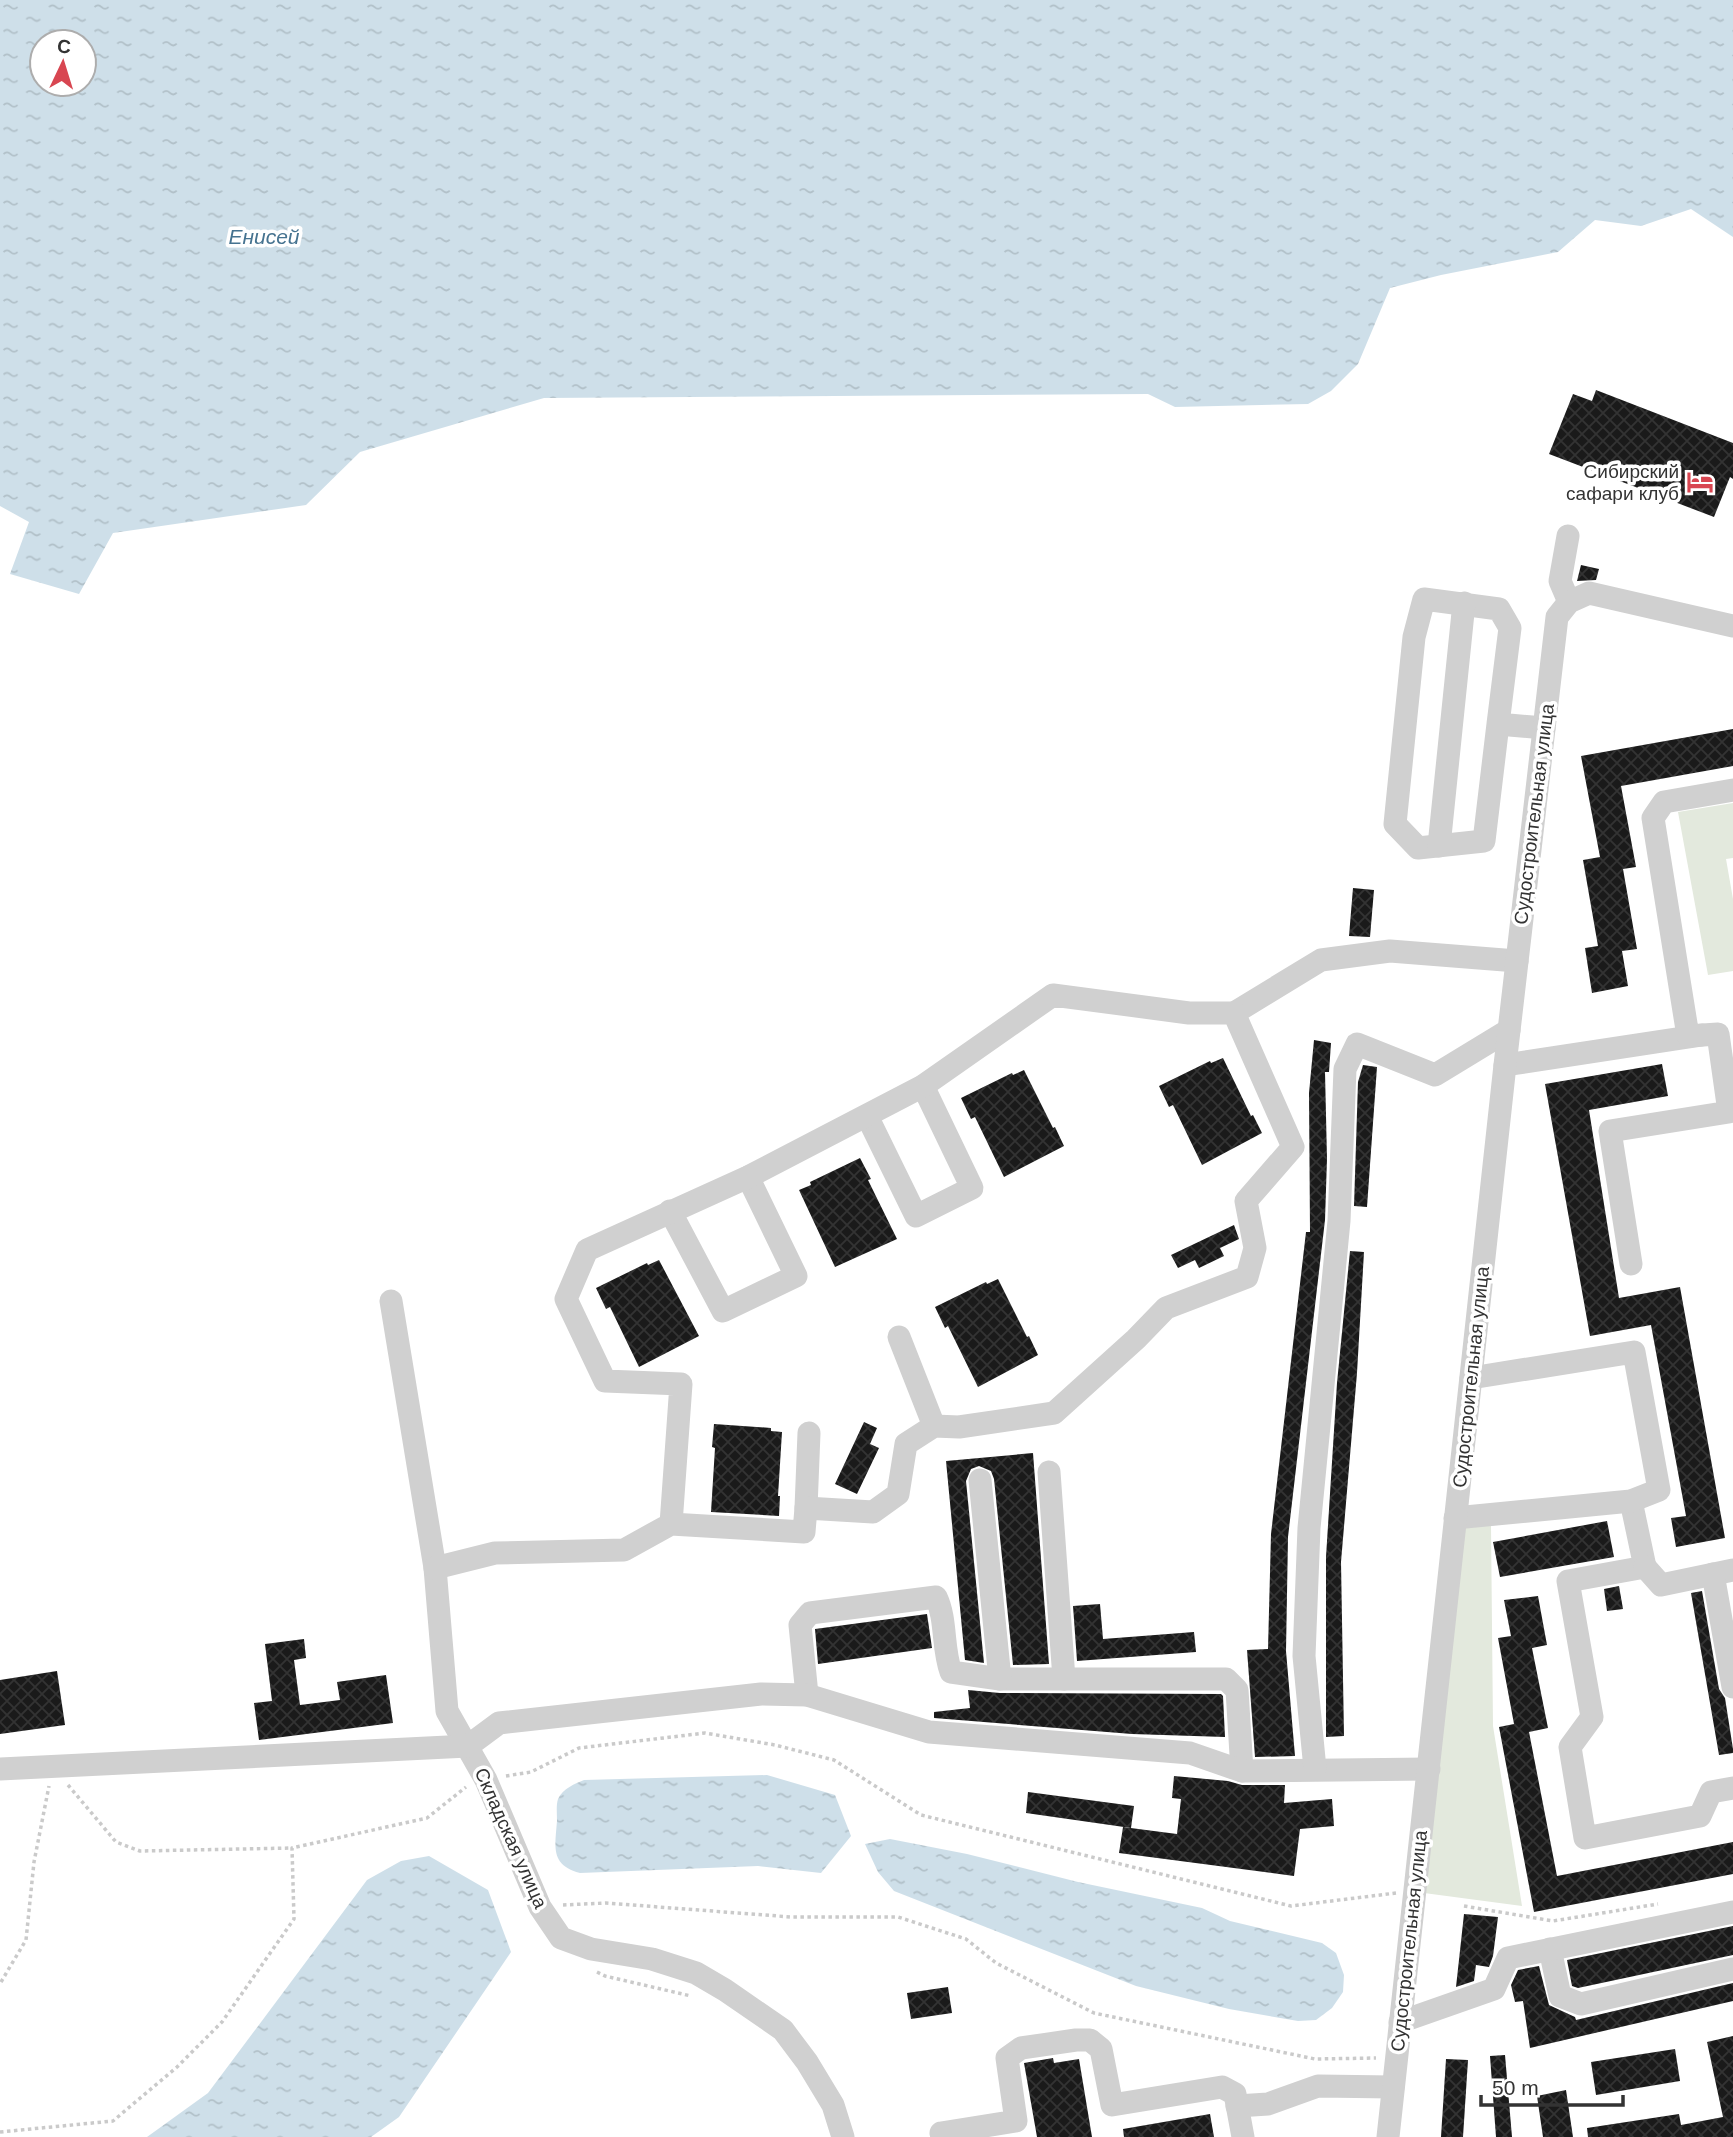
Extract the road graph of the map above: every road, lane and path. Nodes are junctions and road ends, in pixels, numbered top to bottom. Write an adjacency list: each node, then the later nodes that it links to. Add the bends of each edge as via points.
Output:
1 (1568, 536): 3 (street, Судостроительная улица, via 1560,581)
2 (1464, 603): 5 (street, via 1499,609 1510,628); 8 (street); 8 (street, via 1424,599 1414,637 1395,824 1418,848)
3 (1563, 610): 4 (street, via 1589,593); 6 (street, Судостроительная улица)
4 (1733, 626)
5 (1498, 724): 6 (street); 8 (street, via 1484,841)
6 (1544, 728): 9 (street, Судостроительная улица)
7 (1733, 790): 13 (street, via 1664,802 1653,818)
8 (1439, 846)
9 (1517, 961): 10 (street, via 1390,951 1321,960); 11 (street, Судостроительная улица)
10 (1234, 1013): 15 (street, via 1189,1013 1053,995); 23 (street, via 1293,1147 1246,1201 1255,1248 1247,1277 1166,1308 1054,1413 959,1427)
11 (1509, 1031): 14 (street, Судостроительная улица); 40 (street, via 1435,1075 1357,1044 1345,1069 1339,1221 1309,1528 1304,1656)
12 (1726, 1033): 13 (street); 19 (street, via 1729,1112 1609,1131)
13 (1688, 1036): 14 (street)
14 (1505, 1065): 22 (street, Судостроительная улица)
15 (923, 1086): 16 (street); 16 (street, via 972,1188 916,1216)
16 (867, 1116): 17 (street)
17 (748, 1177): 18 (street); 18 (street, via 796,1276 723,1311)
18 (670, 1211): 30 (street, via 587,1250 566,1299 605,1381 681,1384)
19 (1631, 1264)
20 (391, 1301): 32 (street, Складская улица)
21 (899, 1337): 23 (street)
22 (1471, 1378): 27 (street, via 1634,1352 1659,1490); 29 (street, Судостроительная улица)
23 (934, 1426): 28 (street, via 906,1444 898,1494 873,1512)
24 (809, 1433): 28 (street)
25 (1049, 1472): 35 (street)
26 (980, 1480): 34 (street)
27 (1631, 1501): 29 (street); 31 (street)
28 (806, 1508): 30 (street, via 804,1532)
29 (1455, 1518): 41 (street, Судостроительная улица)
30 (671, 1524): 32 (street, via 624,1550 495,1553)
31 (1645, 1566): 33 (street, via 1661,1585); 44 (street, via 1568,1581 1592,1717 1570,1747 1585,1838 1700,1816 1711,1792)
32 (435, 1567): 38 (street, Складская улица, via 447,1711)
33 (1723, 1572): 36 (street)
34 (1000, 1679): 35 (street); 37 (street, via 951,1672 942,1609 936,1597 810,1613 800,1625)
35 (1064, 1679): 42 (street, via 1226,1679 1237,1690)
36 (1733, 1686)
37 (807, 1695): 38 (street, via 761,1693 499,1723); 42 (street, via 929,1732 1190,1753)
38 (468, 1746): 39 (street); 43 (street, Складская улица)
39 (0, 1769)
40 (1315, 1769): 41 (street); 42 (street)
41 (1429, 1769): 54 (street, Судостроительная улица)
42 (1242, 1771)
43 (486, 1780): 45 (path, via 472,1783 427,1818); 46 (path, via 531,1772 579,1748 705,1733 834,1760 921,1815 1291,1906); 59 (street, Складская улица, via 540,1908 561,1938 696,1973 783,2029 833,2105)
44 (1733, 1788)
45 (292, 1848): 53 (path, via 140,1851 117,1842 67,1784 50,1783 34,1862 26,1940); 58 (path, via 294,1919 222,2022 177,2067 113,2121)
46 (1407, 1892)
47 (1669, 1903): 49 (path, via 1553,1921)
48 (558, 1905): 55 (path, via 606,1903 791,1917 898,1917 966,1939 996,1963 1094,2013 1315,2059)
49 (1464, 1906)
50 (1733, 1912): 51 (street)
51 (1550, 1950): 52 (street, via 1560,1996 1581,2004); 54 (street, via 1508,1958 1494,1989)
52 (1733, 1969)
53 (1, 1982)
54 (1401, 2022): 56 (street, Судостроительная улица)
55 (1387, 2058)
56 (1393, 2087): 57 (street, via 1318,2087 1268,2104); 62 (street, Судостроительная улица)
57 (1237, 2106): 60 (street, via 1235,2094 1222,2087 1112,2105 1101,2049 1090,2040 1076,2040 1021,2048 1007,2059 1016,2121 941,2133); 61 (street)
58 (0, 2132)
59 (843, 2137)
60 (942, 2137)
61 (1243, 2137)
62 (1388, 2137)

